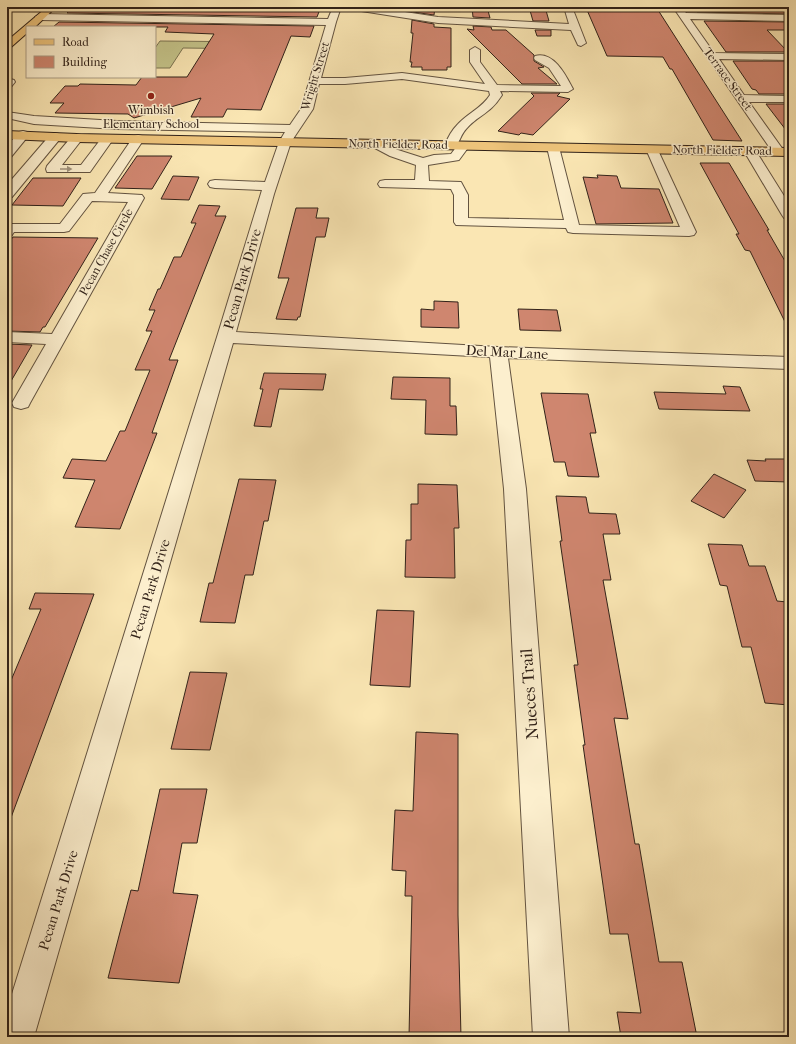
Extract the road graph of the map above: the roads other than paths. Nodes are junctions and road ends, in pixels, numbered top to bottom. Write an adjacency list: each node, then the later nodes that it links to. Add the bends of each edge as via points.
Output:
1 (52, 7): 8 (main road)
2 (168, 7): 10 (street)
3 (337, 7): 11 (street, Wright Street)
4 (355, 7): 13 (street, via 423,19 454,18)
5 (568, 7): 13 (street)
6 (677, 7): 7 (street, Terrace Street)
7 (683, 16): 9 (street); 18 (street, Terrace Street)
8 (40, 17): 10 (street); 12 (main road)
9 (789, 18)
10 (158, 19): 11 (street)
11 (331, 22): 21 (street, Wright Street)
12 (30, 26)
13 (575, 27): 15 (street)
14 (26, 30): 16 (main road)
15 (580, 43)
16 (7, 46)
17 (475, 50): 24 (street, via 475,62)
18 (711, 56): 19 (street); 25 (street, Terrace Street)
19 (789, 57)
20 (539, 58): 24 (street, via 546,59 557,69 568,89)
21 (314, 81): 24 (street, via 402,76); 31 (street, Wright Street, via 307,109)
22 (7, 82): 23 (street, via 10,82)
23 (7, 85)
24 (494, 88): 38 (street, via 496,95 493,102 458,131)
25 (742, 98): 26 (street); 43 (street, Terrace Street)
26 (789, 99)
27 (7, 116): 28 (street, via 34,120)
28 (164, 126): 31 (street); 36 (street)
29 (7, 135): 30 (main road, North Fielder Road)
30 (24, 135): 32 (main road, North Fielder Road); 44 (street)
31 (290, 135): 36 (main road, North Fielder Road); 37 (main road, North Fielder Road); 49 (street, Pecan Park Drive)
32 (55, 137): 33 (main road, North Fielder Road); 50 (street)
33 (76, 138): 34 (main road, North Fielder Road); 34 (street, one-way to 34, via 52,169 85,169)
34 (108, 138): 35 (main road, North Fielder Road)
35 (138, 139): 36 (main road, North Fielder Road); 51 (street)
36 (155, 139)
37 (377, 144): 38 (main road, North Fielder Road); 45 (street)
38 (451, 145): 39 (main road, North Fielder Road)
39 (464, 145): 40 (main road, North Fielder Road); 45 (street, via 455,157)
40 (552, 147): 41 (main road, North Fielder Road); 53 (street)
41 (652, 149): 42 (main road, North Fielder Road); 53 (street, via 689,232 573,229)
42 (750, 151): 43 (main road, North Fielder Road); 52 (street)
43 (784, 152)
44 (7, 154)
45 (422, 163): 48 (street)
46 (215, 184): 49 (street)
47 (384, 184): 48 (street)
48 (422, 184): 53 (street, via 456,185 461,195 461,222)
49 (270, 186): 56 (street, Pecan Park Drive)
50 (7, 194)
51 (99, 197): 54 (street, Pecan Chase Circle, via 88,197 64,228 10,228); 57 (street, Pecan Chase Circle, via 137,198)
52 (789, 215)
53 (572, 224)
54 (7, 232)
55 (7, 337): 57 (street)
56 (226, 337): 58 (street, Del Mar Lane); 61 (street, Pecan Park Drive)
57 (58, 339): 60 (street, Pecan Chase Circle)
58 (498, 352): 59 (street, Del Mar Lane); 62 (street, Nueces Trail, via 515,489)
59 (789, 363)
60 (22, 403)
61 (16, 1037)
62 (551, 1037)

